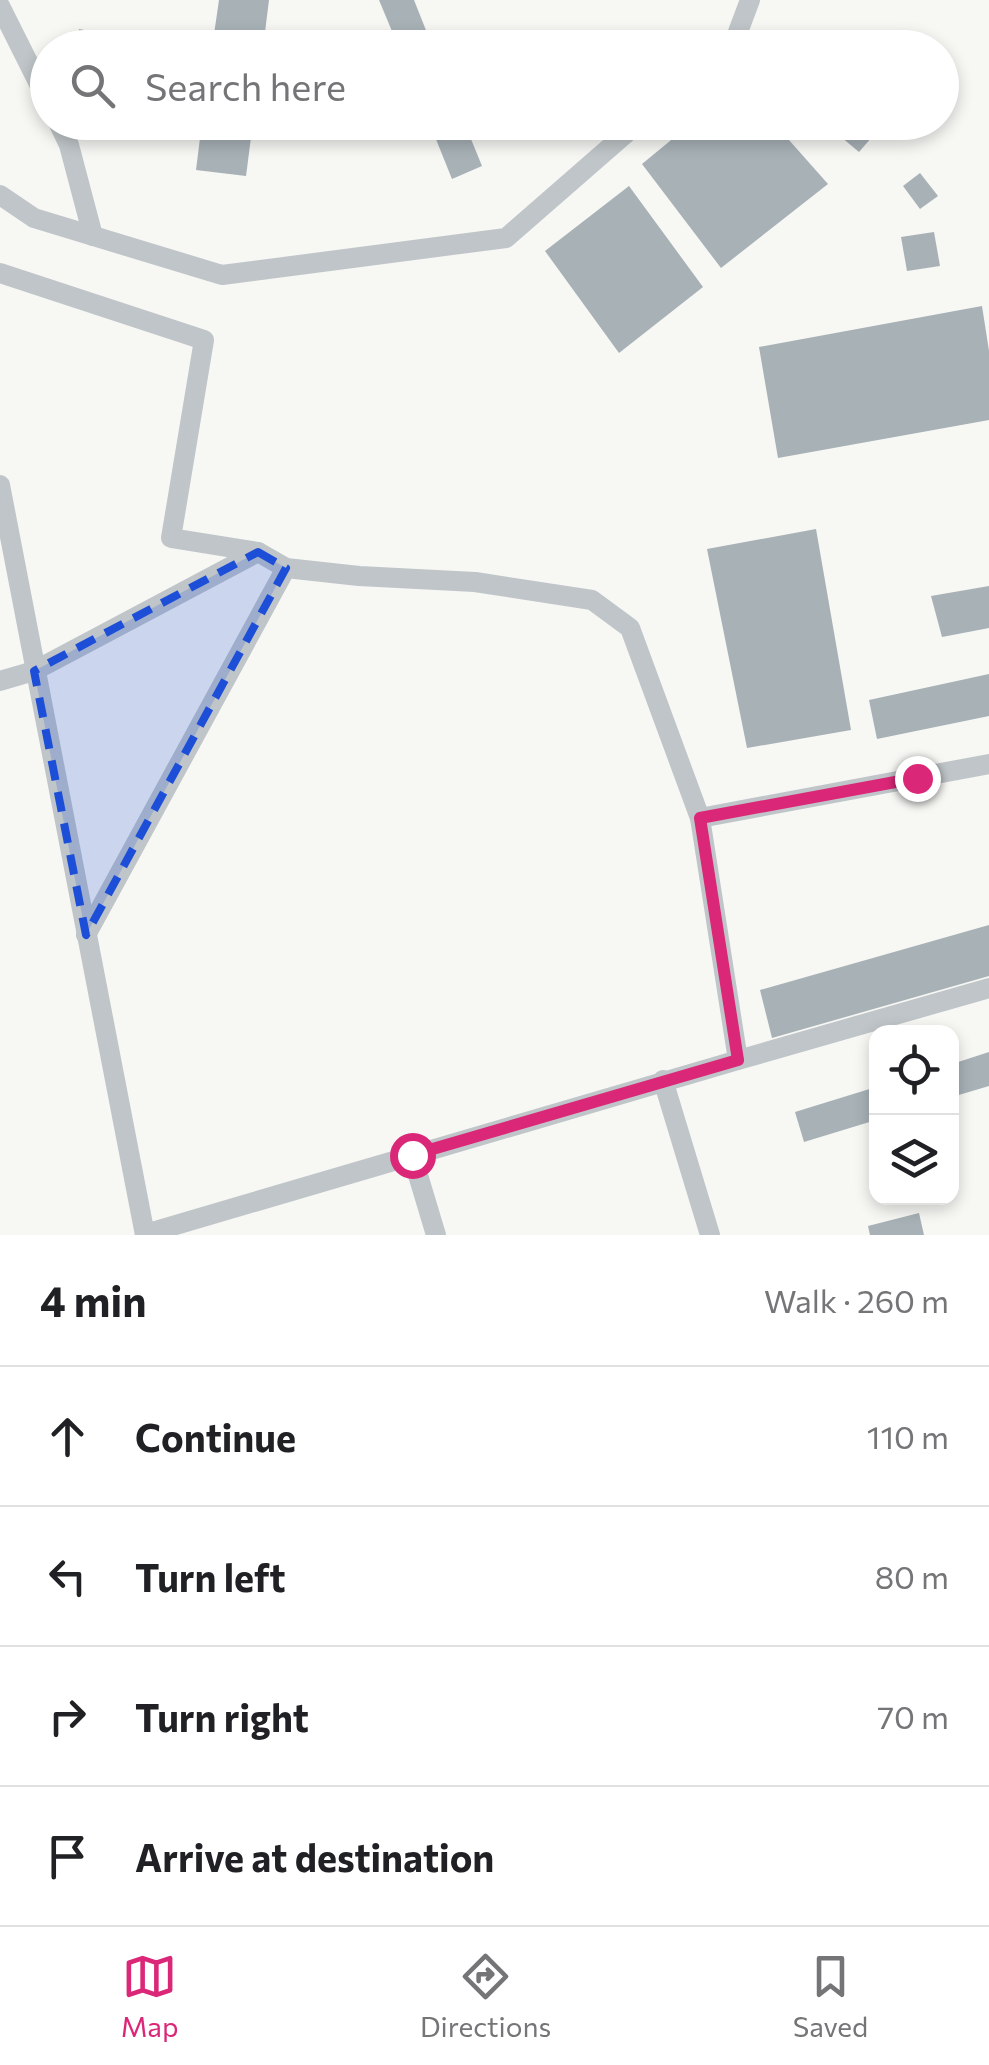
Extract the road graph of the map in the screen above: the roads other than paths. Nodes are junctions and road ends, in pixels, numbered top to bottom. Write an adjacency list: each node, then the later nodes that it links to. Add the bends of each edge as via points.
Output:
1 (750, 0): 3 (street)
2 (0, 6): 4 (street)
3 (738, 30)
4 (30, 66)
5 (67, 140): 8 (street)
6 (618, 140): 8 (street, via 506,238 222,275)
7 (0, 195): 8 (street, via 34,218)
8 (93, 236)
9 (0, 273): 11 (street, via 204,340 171,538)
10 (0, 485): 13 (street)
11 (258, 552): 12 (street); 13 (street)
12 (286, 568): 16 (street, via 475,582 592,600 630,628); 17 (street)
13 (34, 671): 14 (street); 17 (street)
14 (0, 681)
15 (989, 764): 16 (street)
16 (700, 818): 19 (street)
17 (86, 935): 22 (street)
18 (989, 988): 19 (street)
19 (738, 1060): 20 (street)
20 (662, 1080): 21 (street); 24 (street)
21 (412, 1155): 22 (street); 23 (street)
22 (145, 1234)
23 (436, 1235)
24 (710, 1235)

